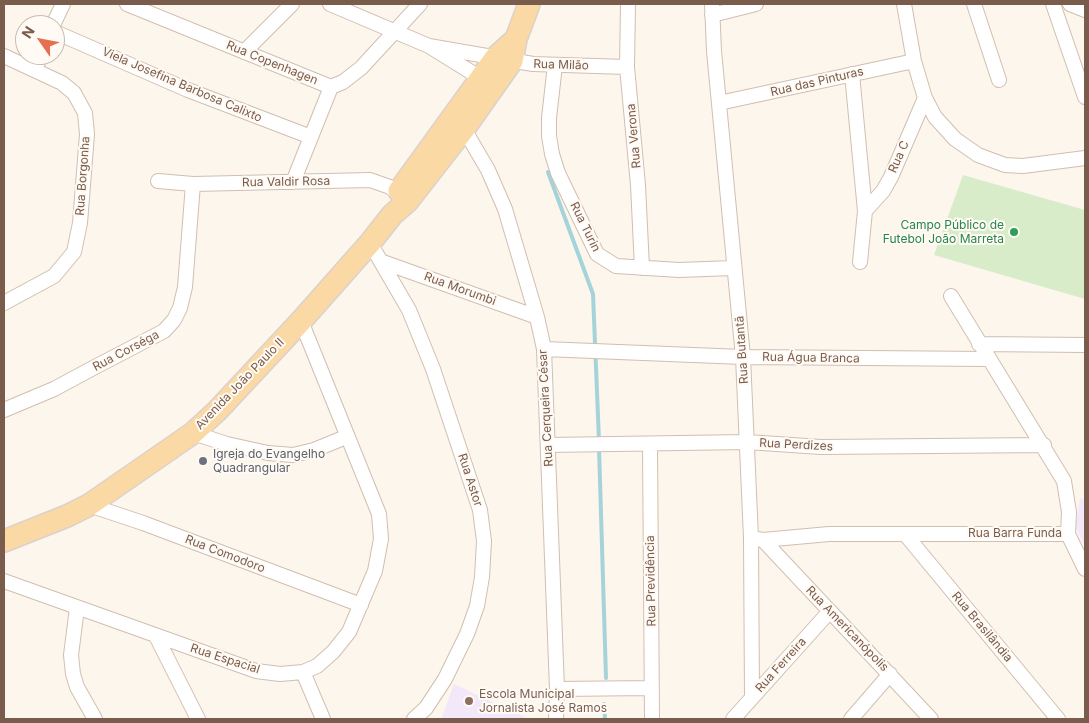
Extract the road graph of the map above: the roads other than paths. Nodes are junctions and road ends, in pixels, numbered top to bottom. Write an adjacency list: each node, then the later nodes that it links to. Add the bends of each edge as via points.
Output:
1 (127, 4): 12 (street, Rua Copenhagen)
2 (292, 4): 18 (street)
3 (330, 4): 15 (street)
4 (420, 4): 15 (street, Rua Copenhagen)
5 (529, 4): 20 (main road, Avenida João Paulo II, via 516,39)
6 (628, 4): 24 (street, Rua Verona)
7 (756, 4): 13 (street)
8 (904, 4): 21 (street)
9 (974, 4): 27 (street)
10 (1053, 4): 30 (street)
11 (1070, 4): 14 (street)
12 (157, 9): 18 (street, Rua Copenhagen)
13 (712, 9): 32 (street, Rua Butantã)
14 (1085, 10)
15 (395, 33): 17 (street); 29 (street, Rua Copenhagen, via 361,68)
16 (65, 36): 34 (street, Viela Josefina Barbosa Calixto, via 188,90)
17 (429, 46): 20 (street, Rua Milão); 28 (street)
18 (244, 52): 29 (street, Rua Copenhagen)
19 (4, 56): 25 (street, Rua Borgonha)
20 (504, 59): 23 (street, Rua Milão); 28 (main road, Avenida João Paulo II)
21 (914, 61): 26 (street, Rua das Pinturas); 31 (street)
22 (37, 65): 25 (street)
23 (554, 65): 24 (street, Rua Milão); 44 (street, Rua Turin, via 549,136 558,173 598,254 616,266)
24 (627, 67): 44 (street, Rua Verona)
25 (35, 69): 47 (street, Rua Borgonha, via 74,93 85,113 87,134 78,240 74,252 54,276)
26 (852, 74): 32 (street, Rua das Pinturas); 40 (street)
27 (999, 80)
28 (487, 82): 33 (main road, Avenida João Paulo II)
29 (331, 87): 34 (street)
30 (1085, 97)
31 (925, 98): 35 (street, via 944,129 984,158 1005,165 1024,166); 40 (street, Rua C, via 891,176 883,191)
32 (719, 103): 45 (street, Rua Butantã)
33 (457, 124): 39 (main road, Avenida João Paulo II); 48 (street, Rua Cerqueira César, via 488,170 505,209)
34 (310, 137): 37 (street)
35 (1085, 158)
36 (158, 181): 38 (street, Rua Valdir Rosa)
37 (293, 182): 38 (street, Rua Valdir Rosa); 39 (street, Rua Valdir Rosa, via 370,180)
38 (193, 184): 55 (street, Rua Corséga, via 185,287 174,320 164,331 54,389)
39 (403, 197): 41 (main road, Avenida João Paulo II)
40 (865, 211): 43 (street)
41 (370, 243): 42 (street, Rua Astor); 49 (main road, Avenida João Paulo II)
42 (382, 262): 48 (street, Rua Morumbi); 81 (street, Rua Astor, via 409,310 433,369 480,510 484,541 477,606 467,634 445,679 426,708)
43 (860, 262)
44 (642, 268): 45 (street, Rua Turin)
45 (734, 268): 53 (street, Rua Butantã)
46 (951, 296): 50 (street, Rua Barra Funda)
47 (4, 303)
48 (537, 317): 52 (street, Rua Cerqueira César)
49 (301, 321): 56 (main road, Avenida João Paulo II); 57 (street, Rua Espacial)
50 (979, 344): 51 (street); 54 (street, Rua Barra Funda)
51 (1085, 345)
52 (544, 349): 53 (street, Rua Água Branca); 60 (street, Rua Cerqueira César)
53 (743, 357): 54 (street, Rua Água Branca); 58 (street, Rua Butantã)
54 (988, 359): 61 (street, Rua Barra Funda)
55 (4, 410)
56 (193, 433): 57 (street, via 235,446 294,455); 62 (main road, Avenida João Paulo II)
57 (346, 437): 69 (street, Rua Espacial, via 379,514 381,539 375,571)
58 (747, 442): 59 (street, Rua Perdizes); 61 (street, Rua Perdizes, via 821,447); 65 (street, Rua Butantã)
59 (650, 444): 60 (street, Rua Perdizes); 76 (street, Rua Previdência)
60 (548, 445): 75 (street, Rua Cerqueira César)
61 (1044, 445): 64 (street, Rua Barra Funda, via 1064,481 1069,512)
62 (89, 505): 66 (main road, Avenida João Paulo II); 69 (street, Rua Comodoro)
63 (905, 534): 64 (street, Rua Barra Funda); 65 (street, Rua Barra Funda, via 829,534); 87 (street, Rua Brasilândia)
64 (1068, 534): 67 (street)
65 (757, 539): 71 (street, Rua Americanópolis); 77 (street, Rua Butantã)
66 (4, 541)
67 (1085, 569)
68 (4, 581): 70 (street, Rua Espacial)
69 (361, 605): 73 (street, Rua Espacial, via 349,632 333,652)
70 (76, 608): 72 (street, Rua Espacial); 78 (street, via 71,655 73,674)
71 (830, 611): 74 (street, Rua Americanópolis); 77 (street, Rua Ferreira)
72 (156, 636): 73 (street, Rua Espacial, via 256,671); 79 (street)
73 (303, 672): 80 (street)
74 (890, 674): 85 (street); 86 (street, Rua Americanópolis)
75 (557, 688): 76 (street); 82 (street, Rua Cerqueira César)
76 (652, 688): 83 (street, Rua Previdência)
77 (752, 697): 84 (street, Rua Ferreira)
78 (94, 719)
79 (198, 719)
80 (323, 719)
81 (414, 719)
82 (556, 719)
83 (652, 719)
84 (733, 719)
85 (851, 719)
86 (931, 719)
87 (1058, 719)

